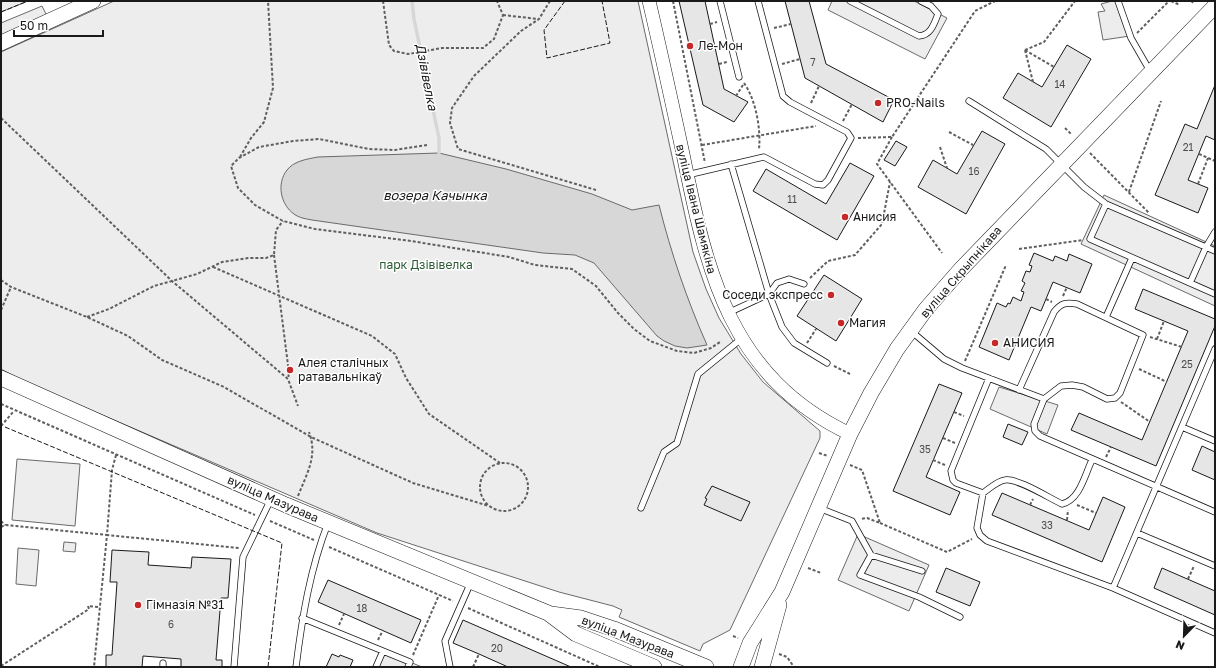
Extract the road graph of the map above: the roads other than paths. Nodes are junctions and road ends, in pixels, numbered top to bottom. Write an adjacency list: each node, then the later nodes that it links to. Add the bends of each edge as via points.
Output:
1 (93, 1): 9 (main road)
2 (649, 1): 15 (street, вуліца Івана Шамякіна)
3 (720, 1): 11 (lane)
4 (758, 1): 14 (lane, via 783,96 847,132 851,138 823,185 815,184 764,157)
5 (850, 1): 6 (lane, via 919,36 930,32 938,14 931,6)
6 (921, 1)
7 (1118, 1): 10 (lane, via 1134,45)
8 (1214, 10): 10 (main road, вуліца Скрыпнікава)
9 (1, 43)
10 (1151, 73): 13 (main road, вуліца Скрыпнікава)
11 (739, 76)
12 (969, 101): 13 (lane, via 1046,149)
13 (1061, 163): 16 (lane, via 1084,187); 27 (main road, вуліца Скрыпнікава, via 961,269 926,309)
14 (731, 164): 15 (lane); 23 (lane)
15 (687, 175): 25 (street, вуліца Івана Шамякіна, via 704,248)
16 (1106, 204): 18 (lane); 20 (lane, via 1090,239)
17 (1215, 232): 18 (lane)
18 (1206, 247): 19 (lane); 21 (lane)
19 (1215, 252)
20 (1132, 258): 21 (lane); 26 (lane)
21 (1190, 283): 24 (lane)
22 (804, 284): 23 (lane, via 789,279 776,282)
23 (769, 294): 25 (lane); 30 (lane, via 782,327 794,343)
24 (1215, 294)
25 (727, 313): 28 (street, вуліца Івана Шамякіна)
26 (1106, 317): 33 (lane, via 1077,304 1067,302 1060,305 1054,312); 34 (lane, via 1143,335 1120,393 1115,398 1106,399 1083,387 1072,385 1060,386)
27 (911, 331): 32 (lane, via 944,359); 36 (main road, вуліца Скрыпнікава, via 871,393)
28 (741, 339): 36 (street, вуліца Івана Шамякіна, via 759,365 788,394 820,419); 42 (lane, via 698,374 677,443 664,452)
29 (1215, 350): 35 (lane)
30 (827, 363)
31 (1, 378): 41 (main road, вуліца Мазурава)
32 (989, 378): 33 (lane); 40 (lane, via 951,471 956,483)
33 (1019, 390): 34 (lane)
34 (1044, 399): 38 (lane, via 1034,424 1035,431 1040,436)
35 (1182, 427): 37 (lane); 39 (lane)
36 (850, 434): 43 (main road, вуліца Скрыпнікава)
37 (1215, 441)
38 (1092, 460): 39 (lane); 40 (lane, via 1075,496 1069,502 1062,504 1015,481 1004,480)
39 (1156, 487): 44 (lane); 46 (lane)
40 (984, 493): 51 (lane, via 977,528 987,541)
41 (271, 499): 45 (main road, вуліца Мазурава); 59 (lane, via 243,558)
42 (641, 508)
43 (819, 508): 47 (lane, via 852,521); 52 (main road, вуліца Скрыпнікава)
44 (1215, 512)
45 (328, 523): 50 (main road, вуліца Мазурава); 55 (lane, via 320,543)
46 (1137, 533): 48 (lane); 51 (lane)
47 (871, 556): 49 (lane); 54 (lane, via 860,575)
48 (1215, 566)
49 (922, 571)
50 (472, 581): 53 (main road, вуліца Мазурава); 62 (lane, via 445,641)
51 (1113, 588): 56 (lane)
52 (782, 592): 65 (main road, вуліца Скрыпнікава, via 750,642); 66 (main road, вуліца Скрыпнікава)
53 (548, 613): 63 (main road, вуліца Мазурава, via 576,634); 64 (main road, вуліца Мазурава, via 581,618 608,627)
54 (960, 617)
55 (302, 618): 57 (lane); 60 (lane)
56 (1215, 633)
57 (383, 651): 58 (lane); 61 (lane)
58 (409, 665)
59 (234, 667)
60 (296, 667)
61 (376, 667)
62 (450, 667)
63 (654, 667)
64 (706, 667)
65 (741, 667)
66 (762, 667)

